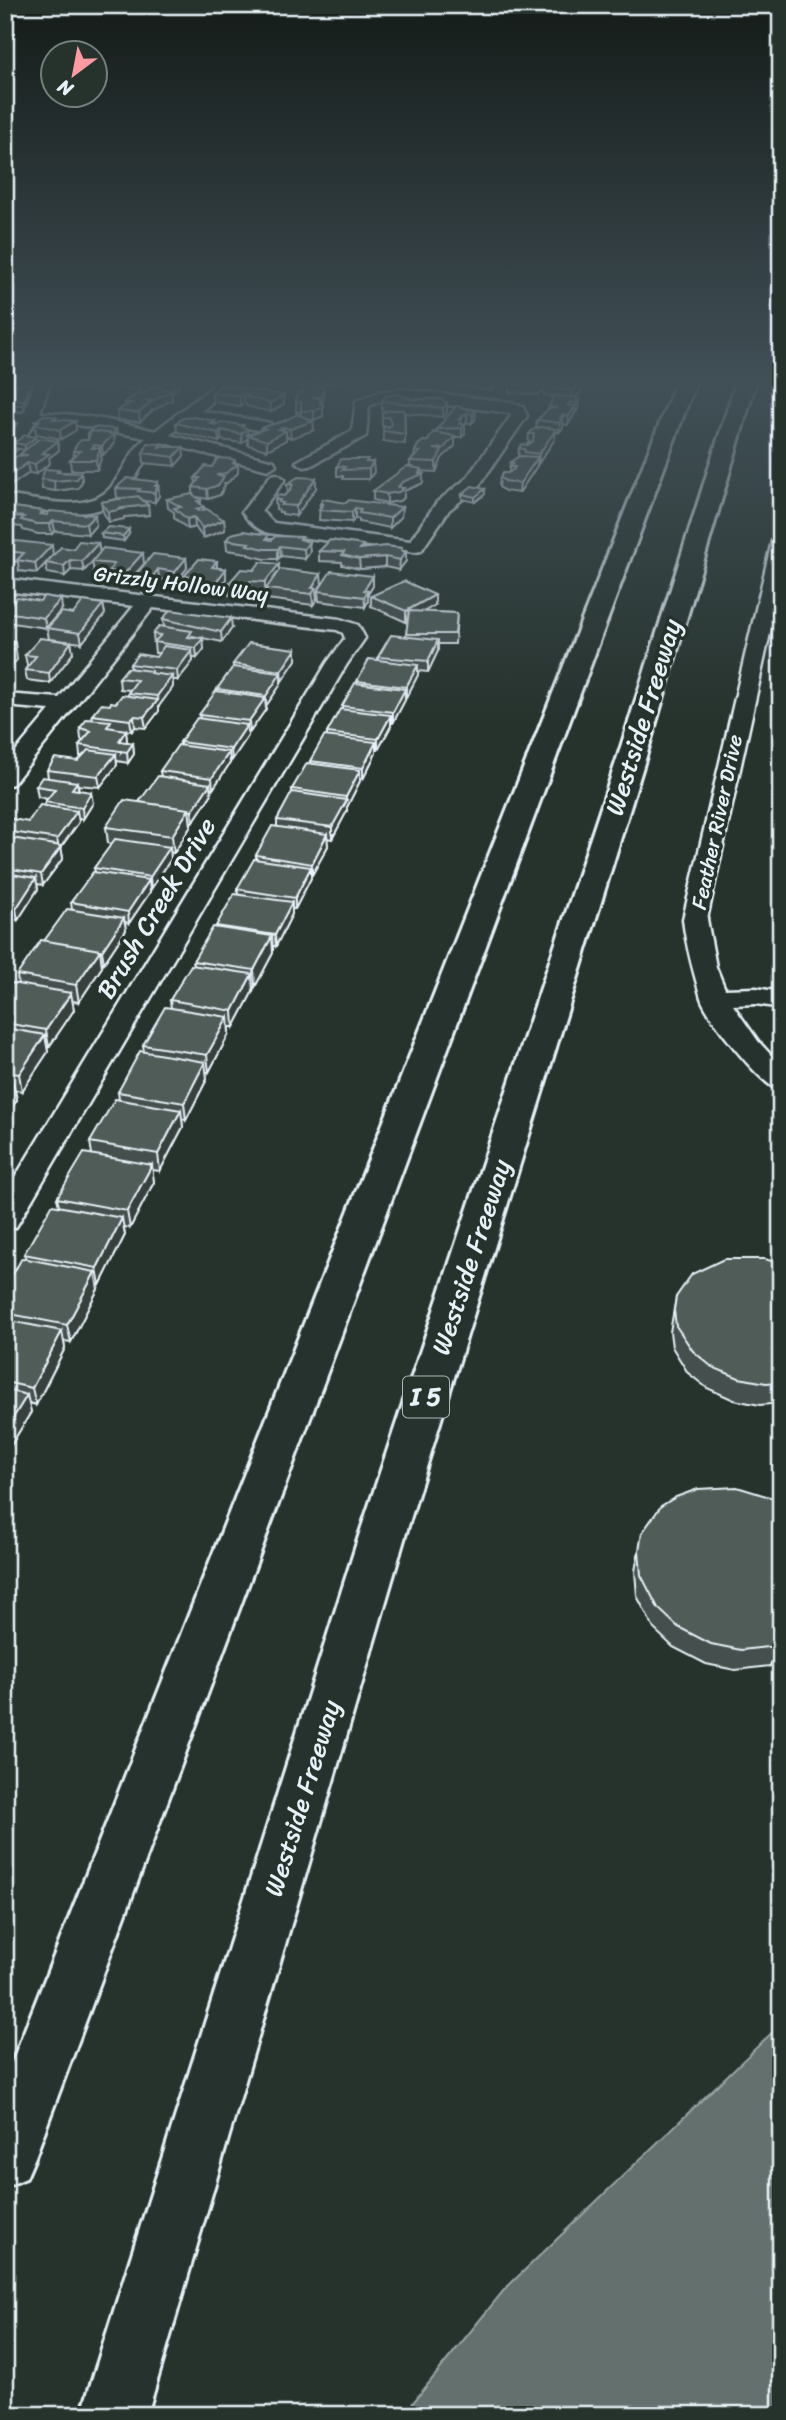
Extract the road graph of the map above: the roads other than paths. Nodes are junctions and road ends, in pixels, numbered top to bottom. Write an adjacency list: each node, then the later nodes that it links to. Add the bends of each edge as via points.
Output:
1 (111, 495): 6 (street, via 96,504 73,508)
2 (268, 495): 3 (street, via 251,512 269,528 415,547 443,506)
3 (457, 495)
4 (643, 495): 19 (highway)
5 (712, 495): 20 (highway, Westside Freeway / I 5, via 382,1536)
6 (5, 500)
7 (781, 541): 8 (street, Feather River Drive)
8 (776, 583): 15 (street, Feather River Drive, via 695,919 696,944)
9 (5, 585): 10 (street, Grizzly Hollow Way)
10 (147, 603): 11 (street, Grizzly Hollow Way); 13 (street)
11 (351, 629): 18 (street, Brush Creek Drive, via 355,638)
12 (5, 700): 13 (street)
13 (65, 705): 14 (street)
14 (5, 779)
15 (714, 998): 16 (street); 17 (street, Feather River Drive, via 733,1029)
16 (781, 1000)
17 (781, 1082)
18 (5, 1219)
19 (5, 2157)
20 (114, 2415)

